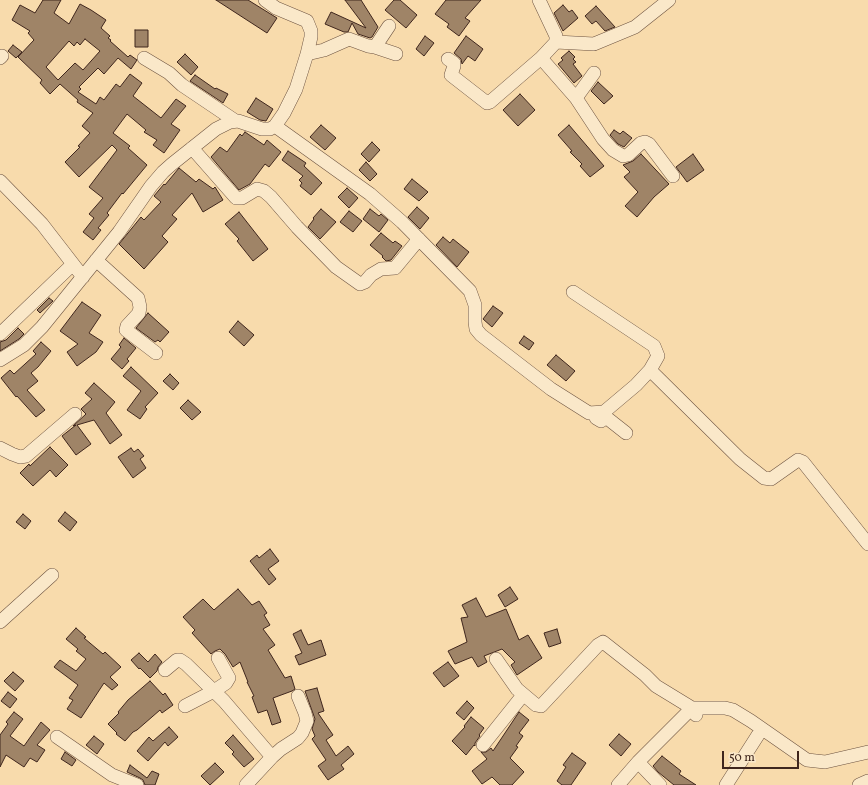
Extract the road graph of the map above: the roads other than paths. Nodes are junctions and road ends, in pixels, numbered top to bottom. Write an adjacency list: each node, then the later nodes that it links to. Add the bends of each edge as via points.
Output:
1 (265, 0): 7 (street, via 276,8 308,22 312,31)
2 (539, 0): 5 (street, via 556,36)
3 (669, 0): 5 (street, via 635,27 594,44)
4 (389, 26): 6 (street)
5 (556, 42): 10 (street)
6 (375, 47): 7 (street, via 349,39); 8 (street)
7 (308, 54): 15 (street, via 296,89)
8 (396, 54)
9 (144, 58): 14 (street)
10 (541, 58): 11 (street, via 486,103 452,75 454,63); 13 (street)
11 (448, 59)
12 (594, 73): 13 (street)
13 (576, 98): 17 (street, via 603,139 618,154 628,155 645,142)
14 (234, 120): 15 (street, via 262,129); 16 (street)
15 (275, 126): 19 (street, via 370,194)
16 (192, 148): 19 (street, via 236,198 242,198 257,189 271,197 336,266 360,284 381,269 395,268); 20 (street, via 163,172)
17 (673, 176)
18 (2, 186): 21 (street, via 42,224)
19 (419, 239): 29 (street, via 470,291 475,306 476,329 481,335 551,389 581,410)
20 (96, 260): 22 (street); 25 (street, via 138,298 138,313 126,330)
21 (72, 264): 22 (street); 24 (street)
22 (83, 278): 26 (street, via 42,328 24,345)
23 (573, 292): 27 (street, via 654,346 658,356)
24 (0, 334)
25 (156, 352)
26 (0, 360)
27 (650, 370): 29 (street, via 611,408); 32 (street, via 740,459 764,478 771,479 798,460 803,462)
28 (75, 414): 31 (street, via 26,456 20,457)
29 (592, 414): 30 (street, via 601,421 607,418)
30 (626, 433)
31 (0, 448)
32 (868, 544)
33 (52, 575): 34 (street)
34 (0, 622)
35 (218, 658): 38 (street, via 229,678)
36 (496, 660): 39 (street)
37 (165, 670): 38 (street, via 180,660)
38 (214, 691): 41 (street); 47 (street)
39 (523, 695): 42 (street, via 541,706 603,642 656,686); 45 (street)
40 (298, 696): 47 (street, via 307,721 305,728 298,738)
41 (185, 706)
42 (694, 712): 43 (street, via 731,718); 49 (street)
43 (752, 728): 50 (street, via 793,754); 58 (street)
44 (57, 737): 51 (street)
45 (483, 745)
46 (868, 752): 50 (street)
47 (272, 757): 54 (street)
48 (868, 758): 50 (street)
49 (640, 764): 55 (street); 56 (street); 57 (street)
50 (825, 766)
51 (109, 780): 53 (street)
52 (868, 781): 59 (street)
53 (137, 785)
54 (246, 785)
55 (618, 785)
56 (624, 785)
57 (660, 785)
58 (726, 785)
59 (859, 785)

